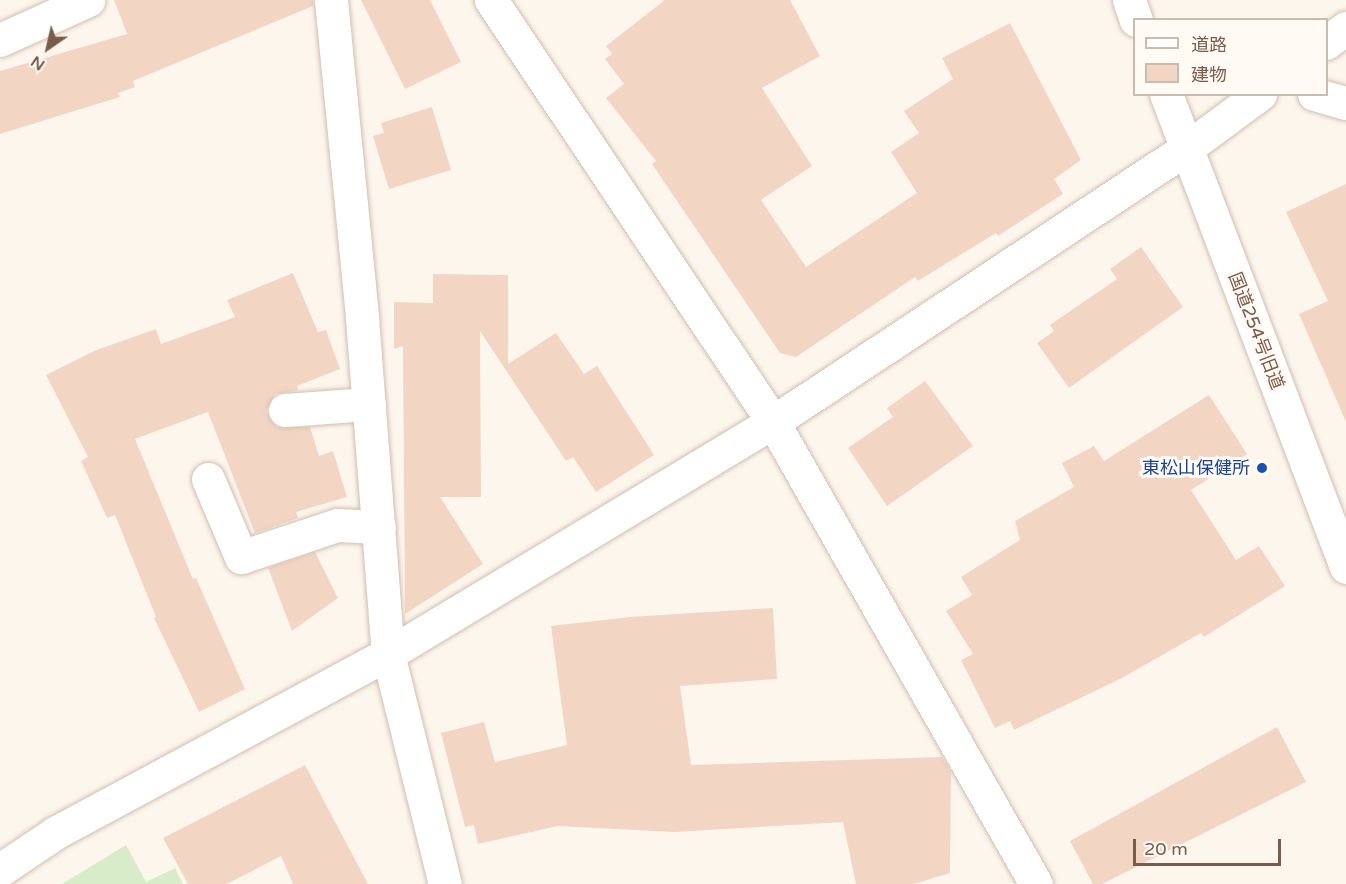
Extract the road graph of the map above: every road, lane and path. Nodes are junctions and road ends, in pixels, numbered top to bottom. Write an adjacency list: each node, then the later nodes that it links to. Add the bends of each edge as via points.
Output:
1 (88, 0): 7 (street)
2 (331, 0): 14 (street)
3 (491, 0): 16 (street)
4 (1129, 0): 5 (street)
5 (1135, 18)
6 (1346, 28): 8 (street)
7 (0, 40)
8 (1328, 42)
9 (1167, 96): 13 (street, 国道254号旧道)
10 (1257, 96): 13 (street)
11 (1321, 96): 12 (street)
12 (1346, 103)
13 (1187, 148): 16 (street); 19 (street, 国道254号旧道)
14 (369, 404): 15 (street); 18 (street)
15 (285, 410)
16 (773, 422): 20 (street); 23 (street)
17 (208, 479): 18 (street, via 241,557 337,525)
18 (379, 527): 20 (street)
19 (1346, 567)
20 (388, 654): 21 (street, via 55,833); 22 (street)
21 (0, 870)
22 (446, 884)
23 (1036, 884)

